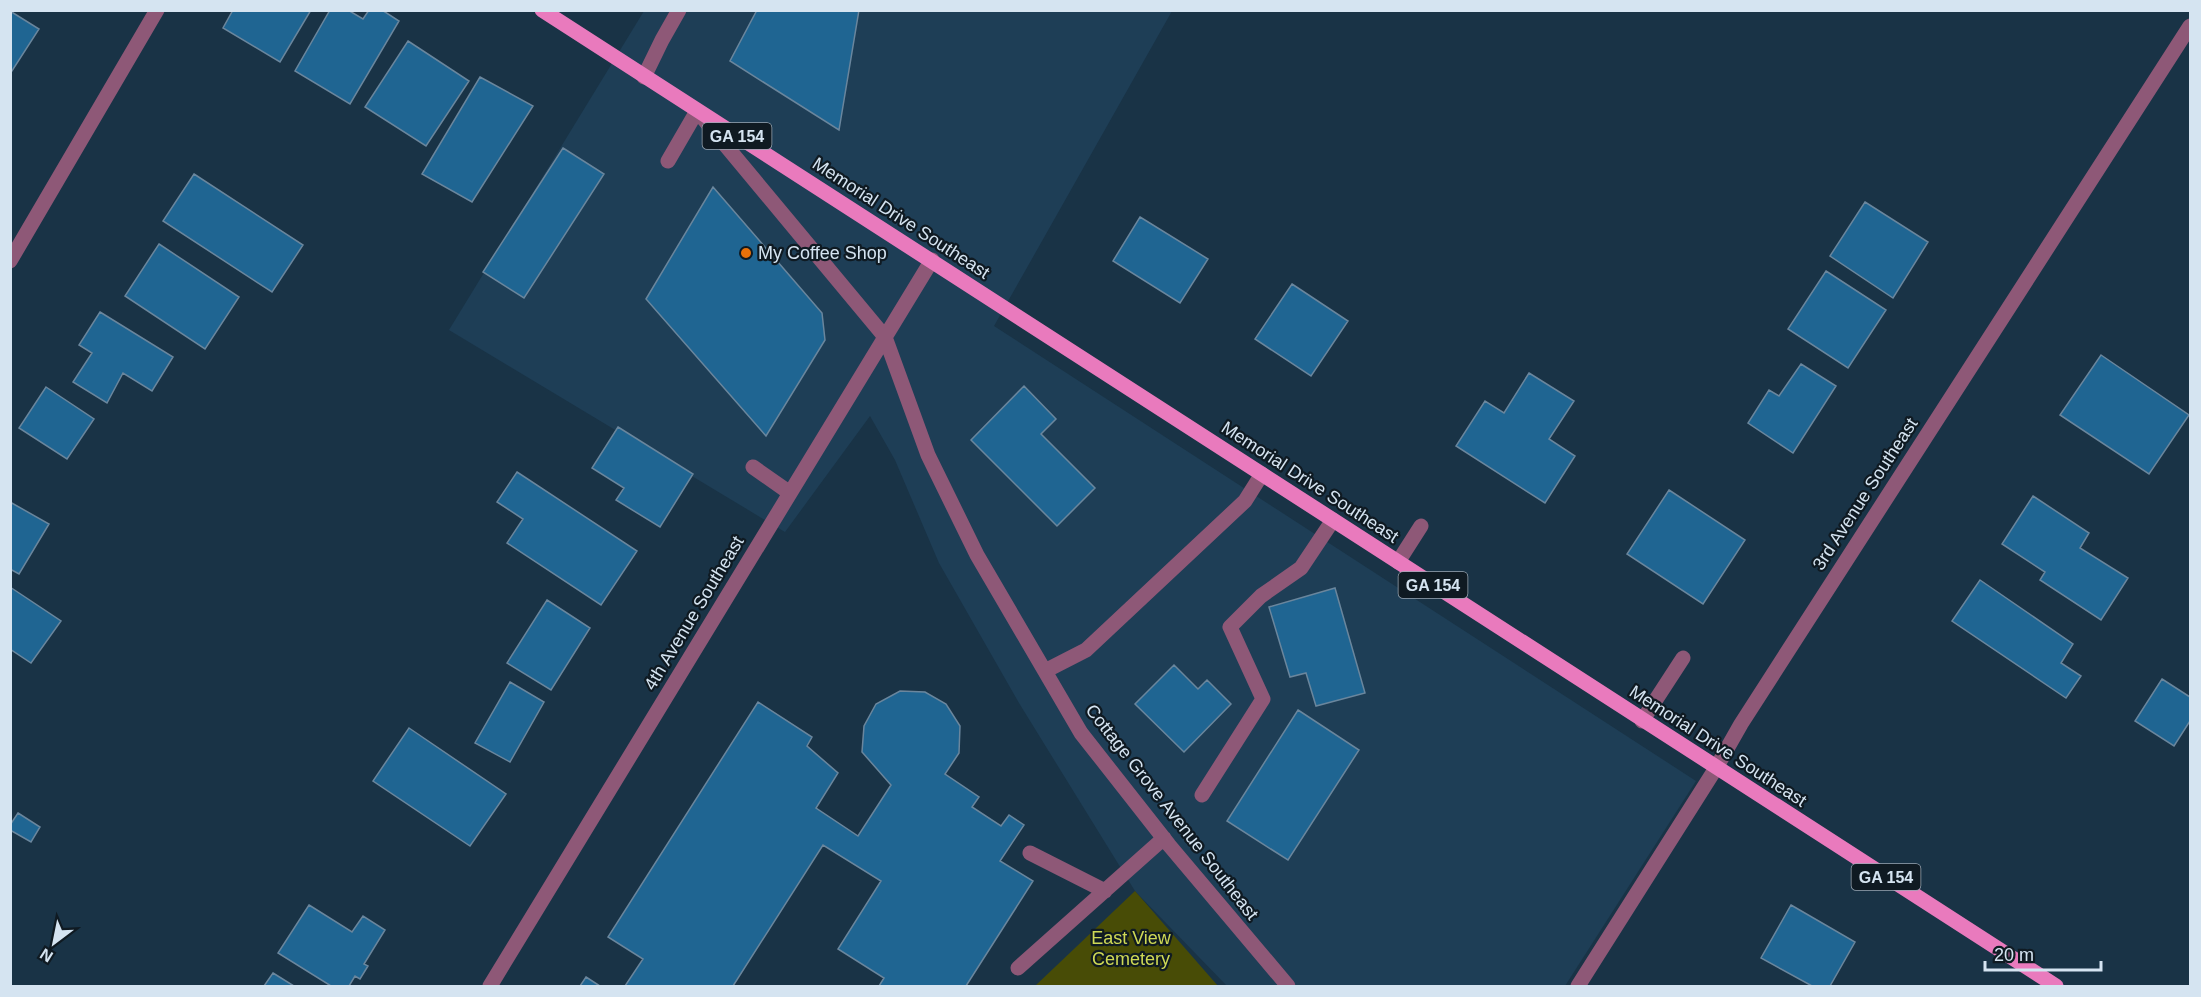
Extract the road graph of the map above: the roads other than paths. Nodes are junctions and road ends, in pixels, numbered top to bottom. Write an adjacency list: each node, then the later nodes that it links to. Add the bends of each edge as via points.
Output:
1 (157, 10): 9 (street)
2 (542, 10): 5 (main road, Memorial Drive Southeast / GA 154)
3 (679, 10): 5 (street)
4 (2190, 26): 20 (street, 3rd Avenue Southeast)
5 (644, 77): 6 (main road, Memorial Drive Southeast / GA 154)
6 (697, 111): 7 (street); 8 (main road, Memorial Drive Southeast / GA 154); 10 (street, Cottage Grove Avenue Southeast)
7 (668, 161)
8 (932, 260): 10 (street, 4th Avenue Southeast); 12 (main road, Memorial Drive Southeast / GA 154)
9 (10, 261)
10 (885, 337): 13 (street, 4th Avenue Southeast); 18 (street, Cottage Grove Avenue Southeast, via 928,455 977,555)
11 (753, 467): 13 (street)
12 (1262, 474): 14 (main road, Memorial Drive Southeast / GA 154); 18 (street, via 1245,501 1086,650)
13 (790, 493): 26 (street, 4th Avenue Southeast)
14 (1333, 520): 16 (main road, Memorial Drive Southeast / GA 154); 21 (street, via 1301,568 1261,596 1230,627 1263,699)
15 (1421, 526): 16 (street)
16 (1398, 562): 19 (main road, Memorial Drive Southeast / GA 154)
17 (1683, 658): 19 (street)
18 (1045, 671): 22 (street, Cottage Grove Avenue Southeast, via 1081,733)
19 (1642, 721): 20 (main road, Memorial Drive Southeast / GA 154)
20 (1716, 768): 28 (street, 3rd Avenue Southeast); 29 (main road, Memorial Drive Southeast / GA 154)
21 (1202, 795)
22 (1164, 838): 24 (street); 27 (street, Cottage Grove Avenue Southeast)
23 (1030, 853): 24 (street)
24 (1105, 891): 25 (street)
25 (1018, 969)
26 (490, 987)
27 (1288, 987)
28 (1578, 987)
29 (2056, 987)

